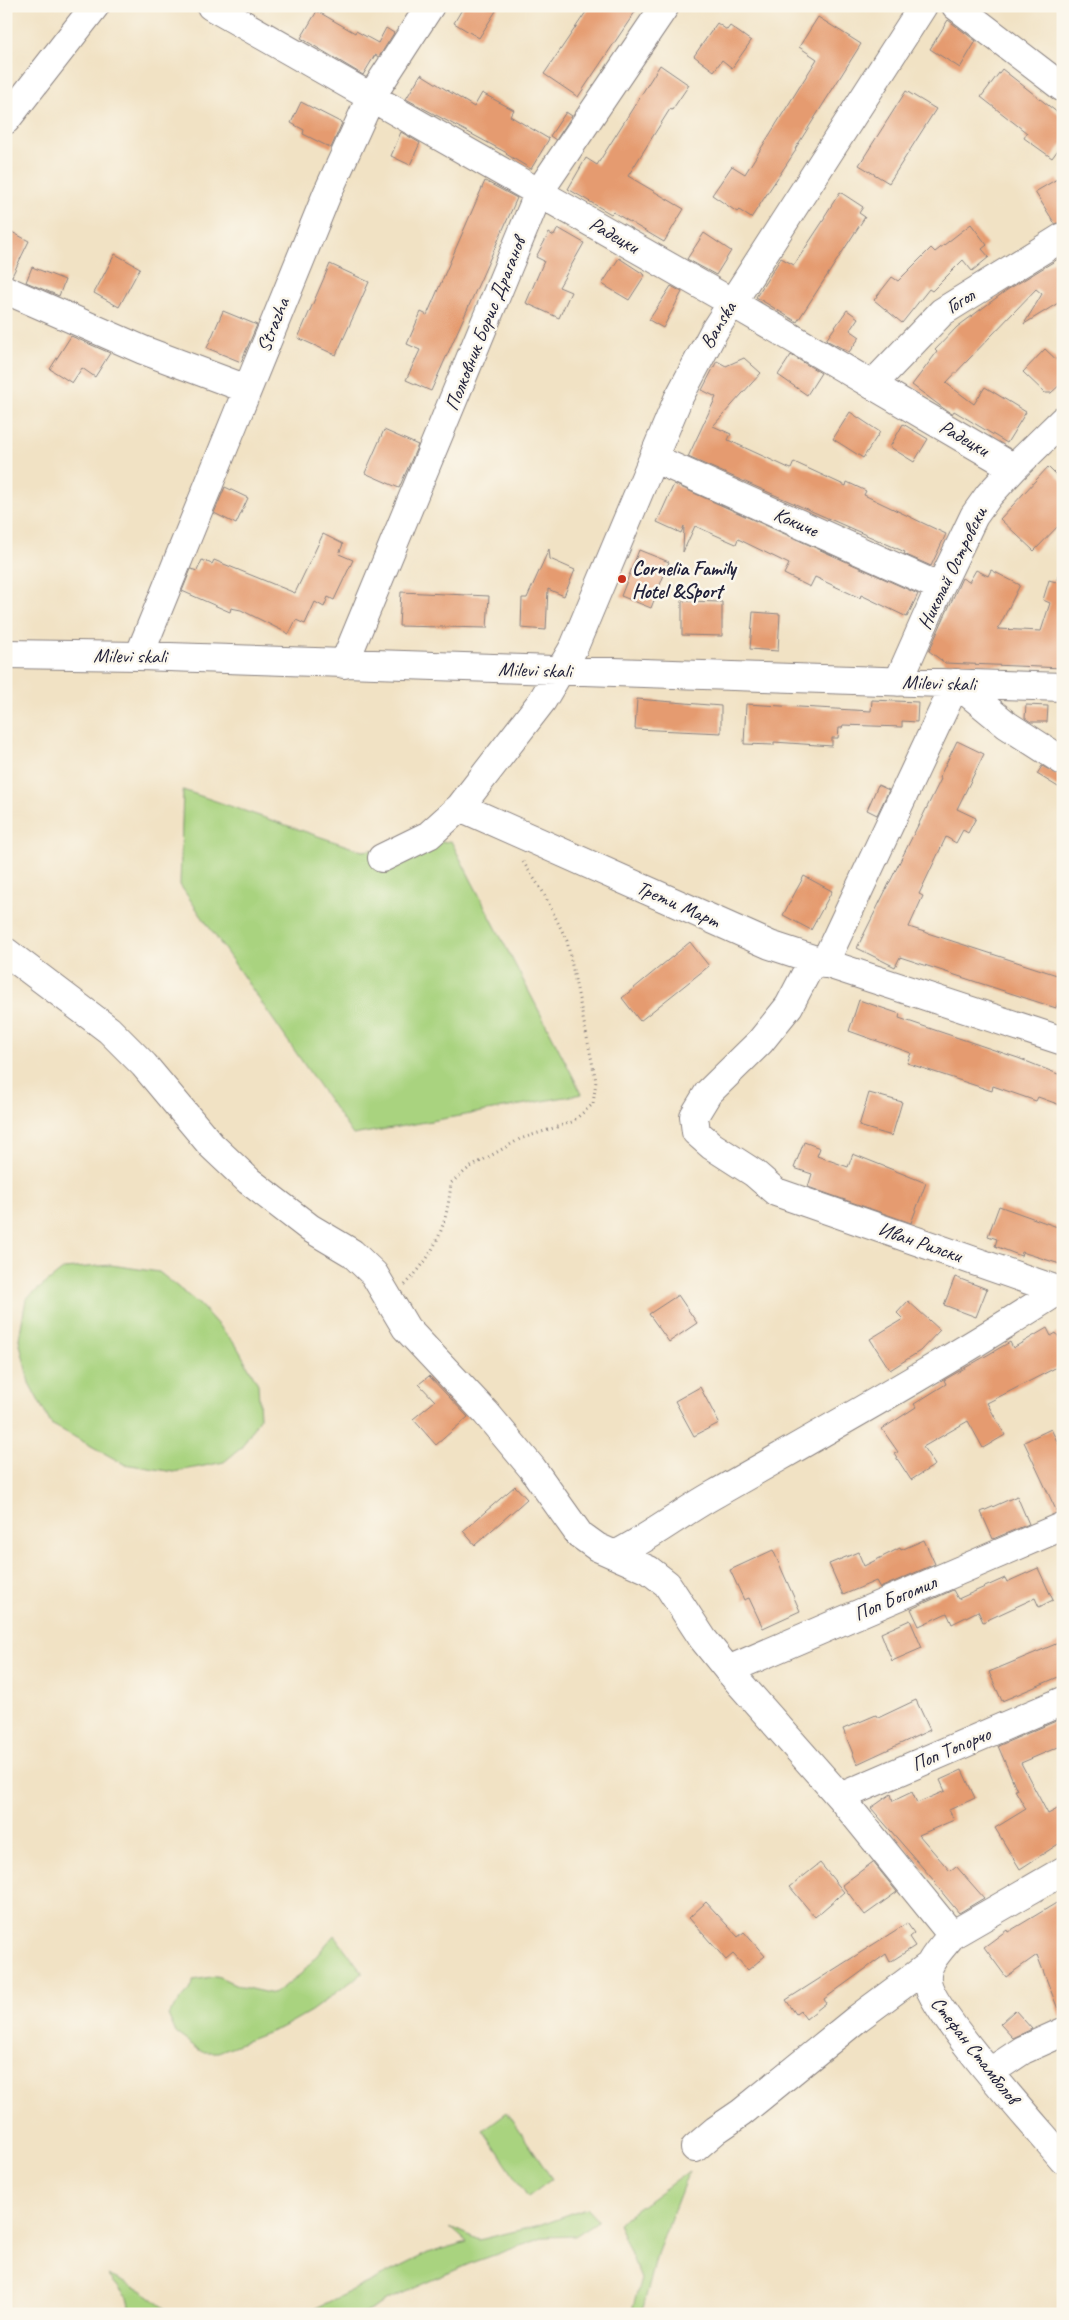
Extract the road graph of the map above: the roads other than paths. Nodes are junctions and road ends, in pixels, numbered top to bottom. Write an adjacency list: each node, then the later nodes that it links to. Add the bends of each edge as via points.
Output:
1 (95, 6): 9 (street)
2 (211, 6): 8 (street, Радецки)
3 (430, 6): 8 (street, Strazha)
4 (665, 6): 10 (street, Полковник Борис Драганов)
5 (923, 6): 13 (street, Banska)
6 (956, 6): 7 (street)
7 (1063, 88)
8 (371, 97): 10 (street, Радецки); 15 (street, Strazha, via 326,194)
9 (6, 120)
10 (539, 192): 13 (street, Радецки); 22 (street, Полковник Борис Драганов)
11 (1063, 237): 14 (street, Гогол, via 942,312)
12 (6, 290): 15 (street, via 143,350)
13 (731, 302): 14 (street, Радецки); 17 (street, Banska, via 697,360)
14 (872, 385): 18 (street, Радецки)
15 (247, 389): 21 (street, Strazha)
16 (1063, 420): 18 (street, Николай Островски)
17 (653, 458): 19 (street, Кокиче); 23 (street, Banska, via 574,647)
18 (1014, 468): 19 (street, Николай Островски, via 974,516)
19 (940, 587): 24 (street, Николай Островски)
20 (6, 654): 21 (street, Milevi skali)
21 (139, 656): 22 (street, Milevi skali)
22 (344, 664): 23 (street, Milevi skali)
23 (561, 670): 24 (street, Milevi skali); 28 (street, via 542,702)
24 (898, 682): 25 (street, Milevi skali)
25 (956, 683): 26 (street, Milevi skali); 27 (street, via 1007,725); 31 (street)
26 (1063, 687)
27 (1063, 761)
28 (460, 807): 29 (street, via 429,835); 31 (street, Трети Март, via 770,945)
29 (382, 858)
30 (6, 952): 36 (street, via 109,1030 144,1065 211,1145 249,1181 310,1228 352,1253 374,1274 406,1328 486,1413 532,1468 579,1534)
31 (819, 962): 32 (street, Трети Март); 33 (street, Иван Рилски, via 760,1042 708,1093 694,1116 696,1132 776,1192)
32 (1063, 1041)
33 (1060, 1292): 35 (street)
34 (1063, 1526): 38 (street, Поп Богомил)
35 (662, 1527): 36 (street); 37 (street, via 658,1544)
36 (615, 1555): 37 (street, via 649,1570)
37 (667, 1584): 38 (street)
38 (728, 1670): 40 (street)
39 (1063, 1700): 40 (street, Поп Топорчо)
40 (840, 1797): 42 (street)
41 (1063, 1871): 42 (street)
42 (952, 1935): 43 (street, Стефан Стамболов)
43 (928, 1966): 45 (street, Стефан Стамболов, via 929,1991 946,2018); 46 (street)
44 (1063, 2032): 45 (street, via 1023,2050)
45 (990, 2072): 47 (street, Стефан Стамболов)
46 (694, 2148)
47 (1063, 2159)

